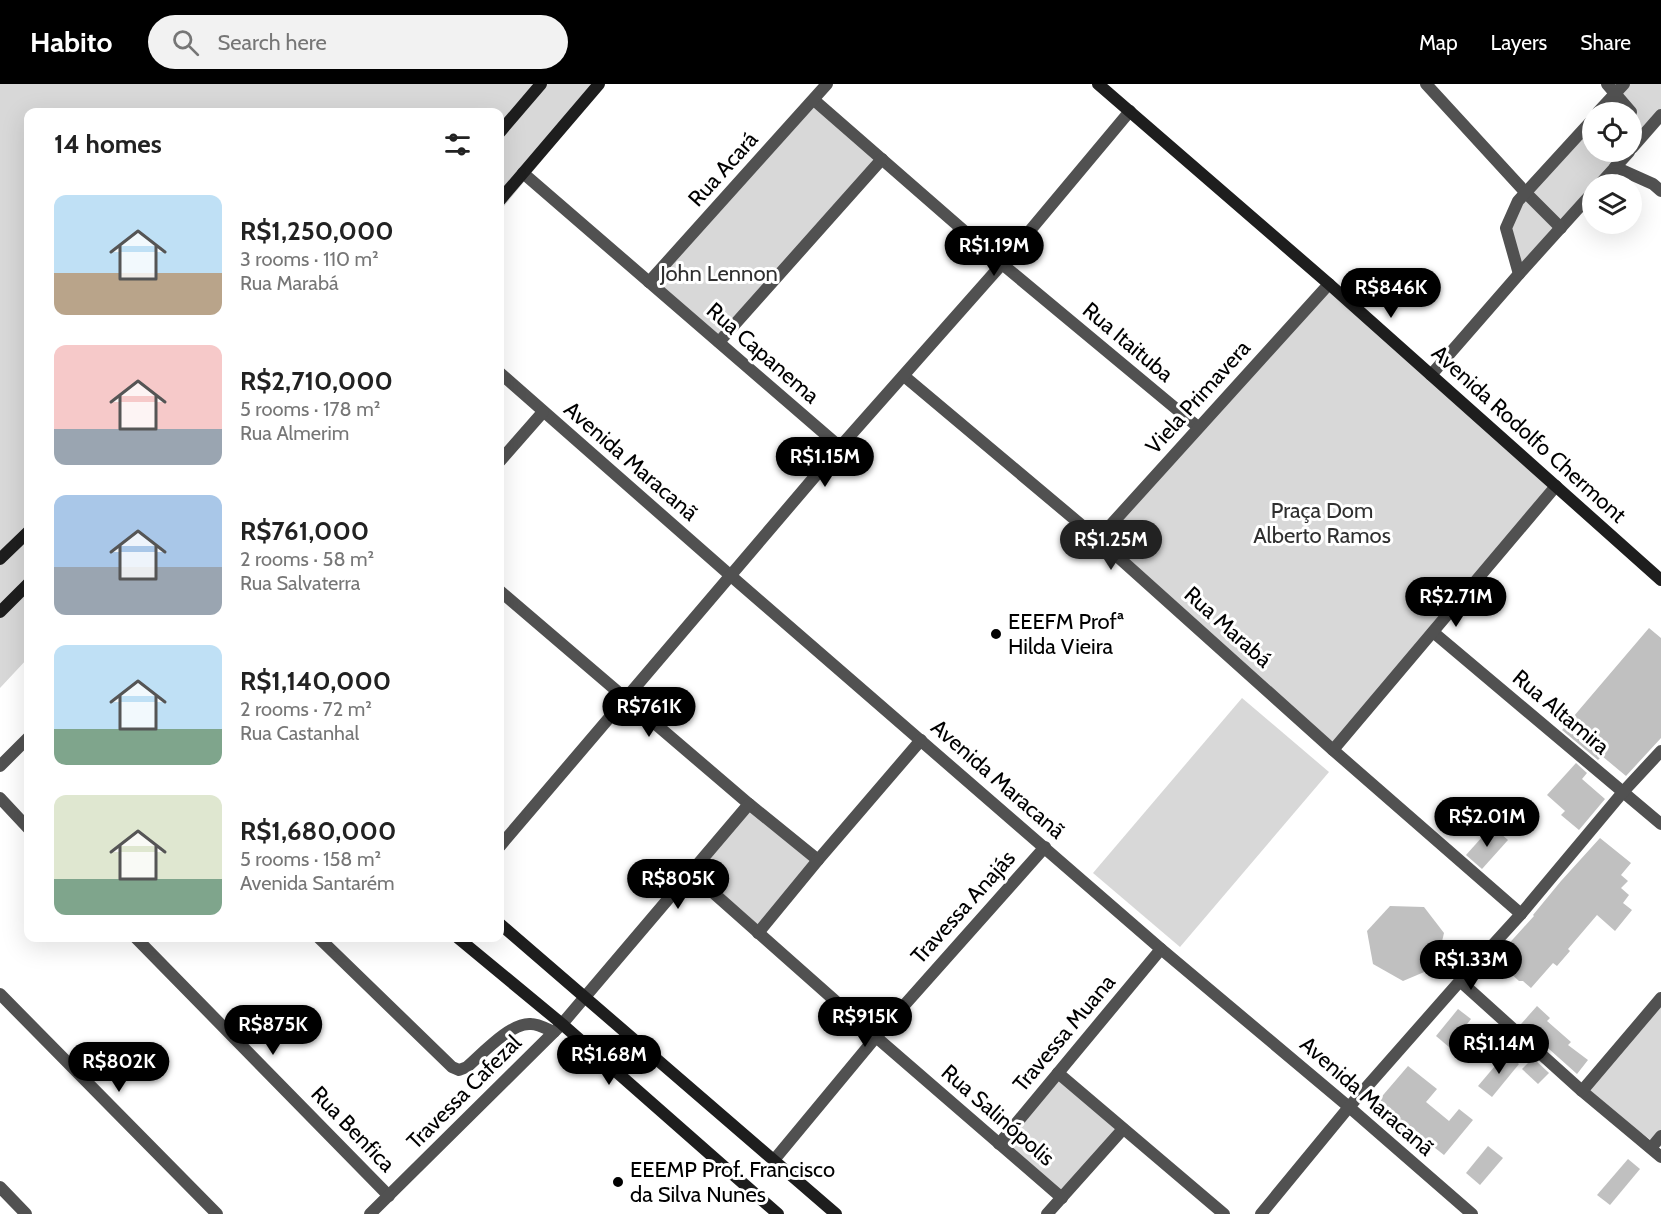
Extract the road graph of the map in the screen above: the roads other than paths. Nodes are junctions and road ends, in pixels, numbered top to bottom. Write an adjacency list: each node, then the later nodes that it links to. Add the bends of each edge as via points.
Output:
1 (541, 84): 15 (main road)
2 (599, 84): 22 (main road)
3 (827, 84): 9 (street, Rua Acará)
4 (1098, 84): 12 (main road, Avenida Rodolfo Chermont)
5 (1426, 84): 25 (street)
6 (1606, 84): 8 (street)
7 (1624, 84): 8 (street)
8 (1615, 94): 10 (street); 11 (street)
9 (814, 100): 19 (street, Rua Itaituba); 31 (street, Rua Acará)
10 (1607, 102)
11 (1622, 102)
12 (1130, 111): 29 (street); 32 (main road, Avenida Rodolfo Chermont)
13 (1661, 115): 17 (street)
14 (1642, 125): 17 (street)
15 (504, 127)
16 (1582, 130): 25 (street)
17 (1647, 131): 18 (street)
18 (1642, 137)
19 (882, 159): 29 (street, Rua Itaituba); 33 (street)
20 (1619, 162): 21 (street)
21 (1615, 167): 23 (street); 24 (street)
22 (523, 173): 26 (main road); 31 (street, Rua Capanema)
23 (1609, 174)
24 (1661, 191)
25 (1526, 193): 28 (street); 30 (street, via 1506,228)
26 (504, 195)
27 (1582, 204): 28 (street)
28 (1561, 228): 30 (street)
29 (1002, 264): 35 (street); 38 (street, Rua Itaituba)
30 (1519, 274): 34 (street)
31 (649, 282): 33 (street, Rua Capanema)
32 (1329, 284): 34 (main road, Avenida Rodolfo Chermont); 38 (street, Viela Primavera)
33 (719, 342): 39 (street, Rua Capanema)
34 (1431, 375): 41 (main road, Avenida Rodolfo Chermont)
35 (904, 376): 39 (street); 43 (street, Rua Marabá)
36 (504, 377): 37 (street, Avenida Maracanã)
37 (543, 412): 40 (street); 45 (street, Avenida Maracanã)
38 (1198, 427): 43 (street, Viela Primavera)
39 (840, 447): 45 (street)
40 (504, 456)
41 (1556, 486): 46 (main road, Avenida Rodolfo Chermont); 50 (street)
42 (24, 536): 44 (main road)
43 (1098, 539): 54 (street, Rua Marabá)
44 (0, 559)
45 (731, 576): 51 (street); 52 (street, Avenida Maracanã)
46 (1661, 580)
47 (24, 588): 49 (main road)
48 (504, 599): 51 (street)
49 (0, 612)
50 (1433, 632): 54 (street); 57 (street, Rua Altamira)
51 (626, 698): 59 (street); 62 (street)
52 (921, 740): 63 (street, Avenida Maracanã); 64 (street)
53 (24, 742): 56 (street)
54 (1332, 750): 66 (street, Rua Marabá)
55 (1661, 751): 57 (street)
56 (0, 766)
57 (1623, 792): 61 (street, Rua Altamira); 66 (street)
58 (0, 798): 60 (street)
59 (748, 804): 64 (street); 65 (street, Travessa Cafezal)
60 (24, 824)
61 (1661, 824)
62 (504, 841)
63 (1044, 847): 72 (street, Avenida Maracanã); 78 (street, Travessa Anajás)
64 (818, 860): 68 (street)
65 (691, 873): 68 (street, Rua Salinópolis); 75 (street, Travessa Cafezal)
66 (1521, 914): 73 (street)
67 (504, 927): 75 (main road)
68 (758, 933): 78 (street, Rua Salinópolis)
69 (140, 942): 89 (street, Rua Benfica)
70 (323, 942): 77 (street, via 459,1070 522,1024)
71 (462, 942): 77 (main road)
72 (1161, 949): 79 (street, Travessa Muana); 81 (street, Avenida Maracanã)
73 (1460, 981): 80 (street); 81 (street)
74 (0, 994): 92 (street)
75 (584, 997): 77 (street, Travessa Cafezal); 87 (main road)
76 (1661, 998): 80 (street)
77 (558, 1028): 89 (street, Travessa Cafezal); 94 (main road)
78 (876, 1037): 84 (street, Rua Salinópolis); 87 (street, Travessa Anajás)
79 (1058, 1074): 82 (street); 84 (street, Travessa Muana)
80 (1582, 1091): 85 (street)
81 (1349, 1107): 98 (street); 99 (street, Avenida Maracanã)
82 (1123, 1129): 90 (street); 97 (street)
83 (1661, 1136): 85 (street)
84 (999, 1144): 90 (street, Rua Salinópolis)
85 (1651, 1148): 86 (street)
86 (1661, 1157)
87 (774, 1160): 95 (main road)
88 (0, 1187): 91 (street)
89 (389, 1196): 93 (street, Travessa Cafezal)
90 (1062, 1198): 96 (street)
91 (26, 1214)
92 (217, 1214)
93 (370, 1214)
94 (778, 1214)
95 (836, 1214)
96 (1047, 1214)
97 (1224, 1214)
98 (1261, 1214)
99 (1472, 1214)

